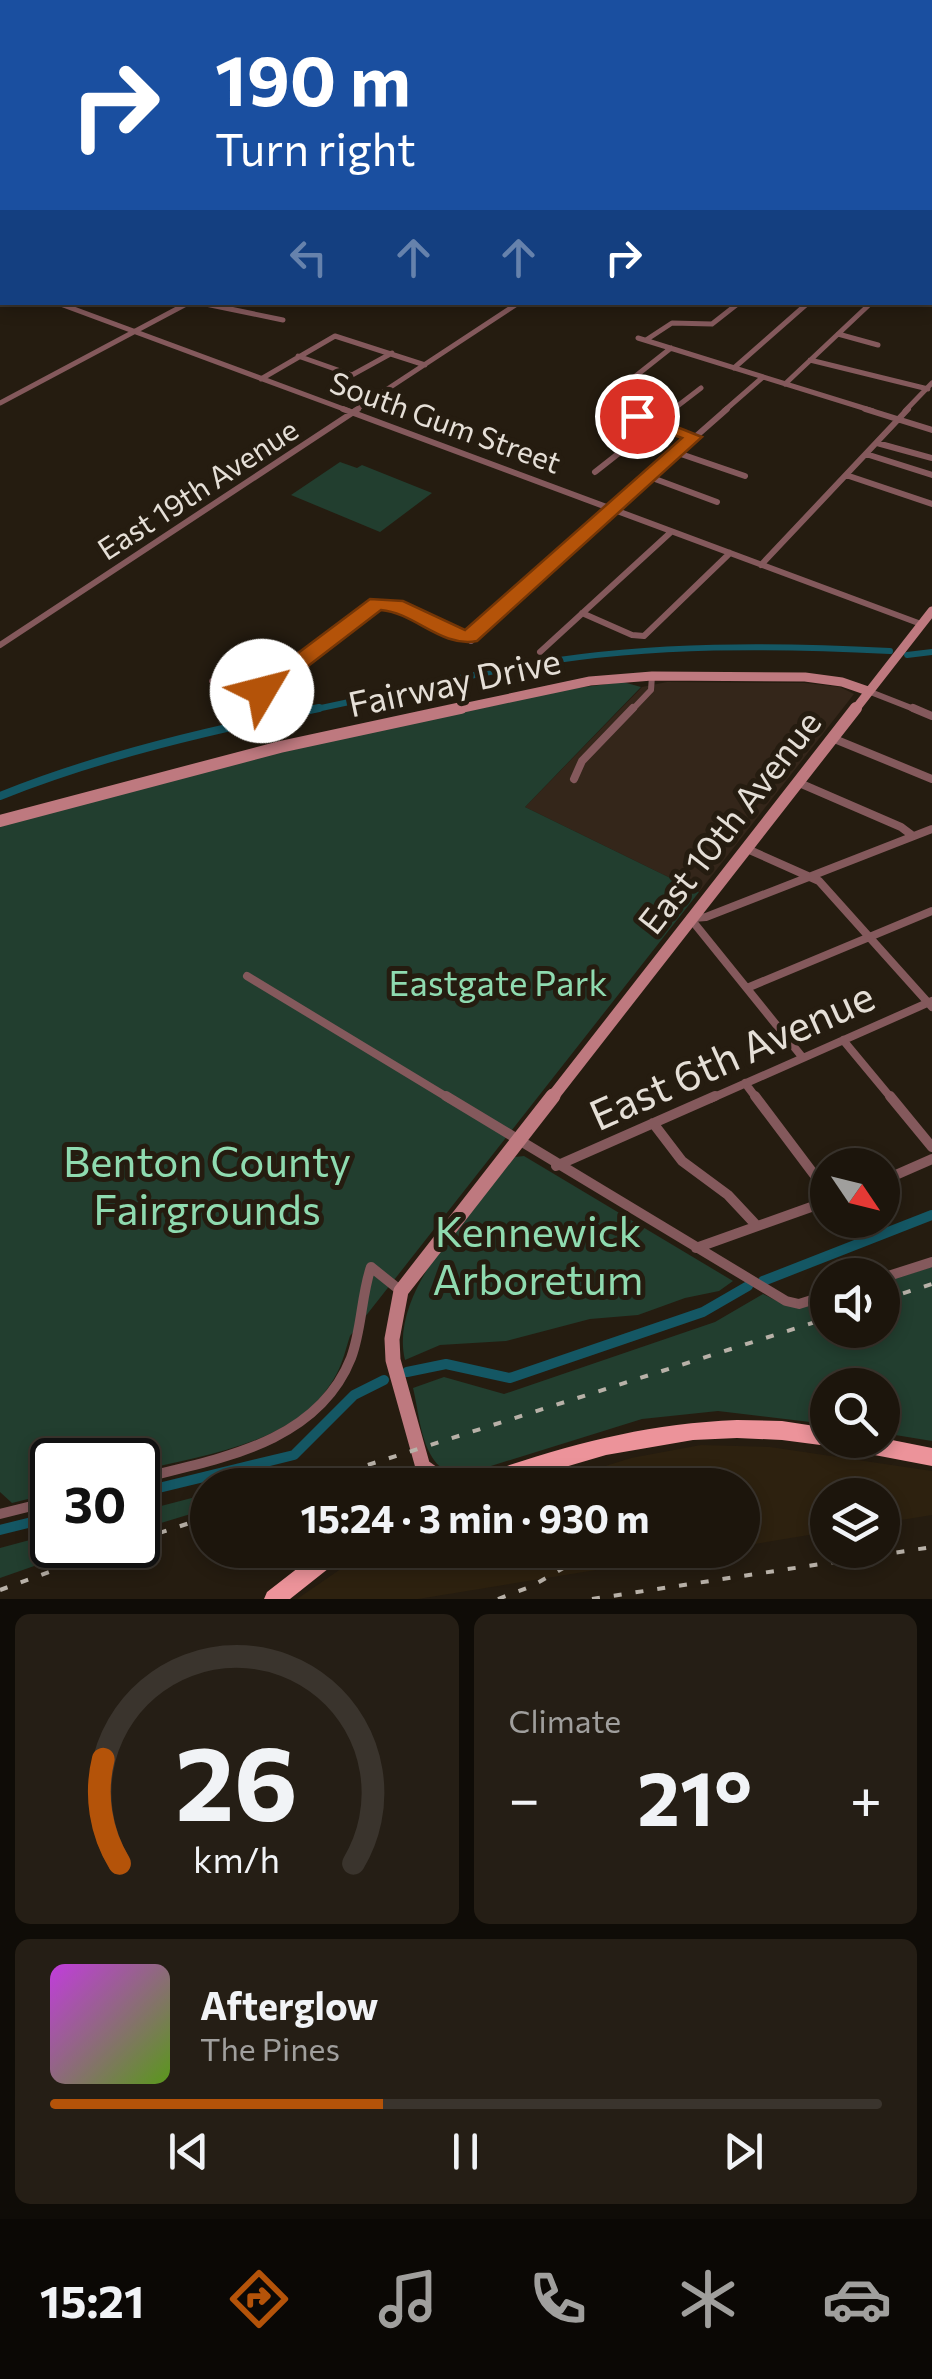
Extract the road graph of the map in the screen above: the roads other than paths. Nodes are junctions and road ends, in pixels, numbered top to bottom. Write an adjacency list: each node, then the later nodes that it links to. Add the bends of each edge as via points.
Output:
1 (63, 305): 9 (street, South Gum Street)
2 (187, 305): 9 (street)
3 (208, 305): 8 (street)
4 (515, 305): 18 (street, East 19th Avenue)
5 (736, 305): 12 (street, via 712,324 676,322)
6 (806, 305): 19 (street)
7 (869, 305): 10 (street)
8 (284, 320)
9 (135, 332): 21 (street, South Gum Street); 25 (street)
10 (838, 334): 13 (street); 17 (street)
11 (638, 338): 12 (street)
12 (646, 340): 14 (street)
13 (878, 345)
14 (671, 348): 19 (street); 28 (street, via 619,390 630,410)
15 (392, 354): 16 (street, via 335,336); 16 (street, via 356,375); 18 (street)
16 (298, 356): 21 (street)
17 (810, 360): 22 (street); 23 (street)
18 (424, 365): 26 (street, East 19th Avenue)
19 (734, 368): 20 (street)
20 (763, 377): 22 (street); 30 (street)
21 (261, 379): 26 (street, South Gum Street)
22 (785, 384): 27 (street)
23 (931, 387): 27 (street)
24 (700, 388): 28 (street)
25 (0, 403)
26 (353, 412): 42 (street, South Gum Street); 49 (street, East 19th Avenue)
27 (900, 420): 29 (street); 31 (street)
28 (654, 424): 30 (street); 35 (street)
29 (932, 430)
30 (693, 437): 32 (street)
31 (877, 443): 33 (street); 34 (street)
32 (675, 452): 38 (street); 39 (street)
33 (866, 454): 36 (street); 37 (street)
34 (932, 458)
35 (595, 472)
36 (846, 475): 41 (street); 45 (street)
37 (932, 475)
38 (647, 476): 40 (street); 42 (street)
39 (745, 476)
40 (717, 502)
41 (932, 504)
42 (611, 509): 43 (street, South Gum Street); 52 (street, via 470,639 377,603 266,690)
43 (671, 532): 44 (street, South Gum Street); 47 (street)
44 (730, 553): 45 (street, South Gum Street); 47 (street, via 648,634 640,637)
45 (760, 564): 48 (street, South Gum Street)
46 (932, 611): 48 (street, East 10th Avenue)
47 (582, 613): 50 (street)
48 (927, 626): 53 (street, East 10th Avenue)
49 (0, 645)
50 (540, 652)
51 (652, 676): 53 (street, Fairway Drive, via 820,678); 56 (street, via 651,690 582,761); 59 (street, Fairway Drive, via 556,686 280,747)
52 (212, 681)
53 (868, 691): 54 (street); 55 (street, East 10th Avenue)
54 (932, 716)
55 (832, 738): 57 (street); 58 (street, East 10th Avenue)
56 (574, 779)
57 (932, 779)
58 (797, 782): 61 (street); 62 (street, East 10th Avenue)
59 (0, 821)
60 (931, 831): 61 (street)
61 (913, 836): 63 (street)
62 (745, 848): 63 (street); 65 (street, East 10th Avenue)
63 (810, 876): 65 (street); 66 (street)
64 (932, 911): 66 (street)
65 (690, 918): 68 (street); 74 (street, East 10th Avenue)
66 (869, 938): 68 (street); 69 (street)
67 (247, 976): 74 (street)
68 (747, 988): 71 (street)
69 (931, 1003): 70 (street, East 6th Avenue)
70 (843, 1040): 71 (street, East 6th Avenue); 75 (street)
71 (802, 1058): 72 (street, East 6th Avenue)
72 (745, 1083): 73 (street, East 6th Avenue); 78 (street)
73 (653, 1123): 77 (street, East 6th Avenue); 81 (street, via 682,1161)
74 (516, 1142): 77 (street); 85 (street, East 10th Avenue)
75 (932, 1147)
76 (932, 1159): 79 (street)
77 (556, 1166): 82 (street)
78 (810, 1168)
79 (900, 1173)
80 (810, 1207): 81 (street)
81 (757, 1226): 82 (street)
82 (696, 1248): 86 (street, via 790,1304)
83 (932, 1262): 84 (street)
84 (900, 1272)
85 (401, 1291): 90 (street, East 10th Avenue, via 393,1360); 94 (street, via 371,1267 352,1356 314,1412 243,1451)
86 (810, 1299)
87 (810, 1434): 93 (main road, via 718,1427 649,1434)
88 (900, 1451): 89 (main road)
89 (932, 1457)
90 (422, 1464): 91 (street, East 10th Avenue); 92 (street)
91 (423, 1468)
92 (427, 1468)
93 (528, 1468)
94 (160, 1473)
95 (30, 1506): 96 (street)
96 (0, 1514)
97 (313, 1568): 98 (main road)
98 (277, 1597)

